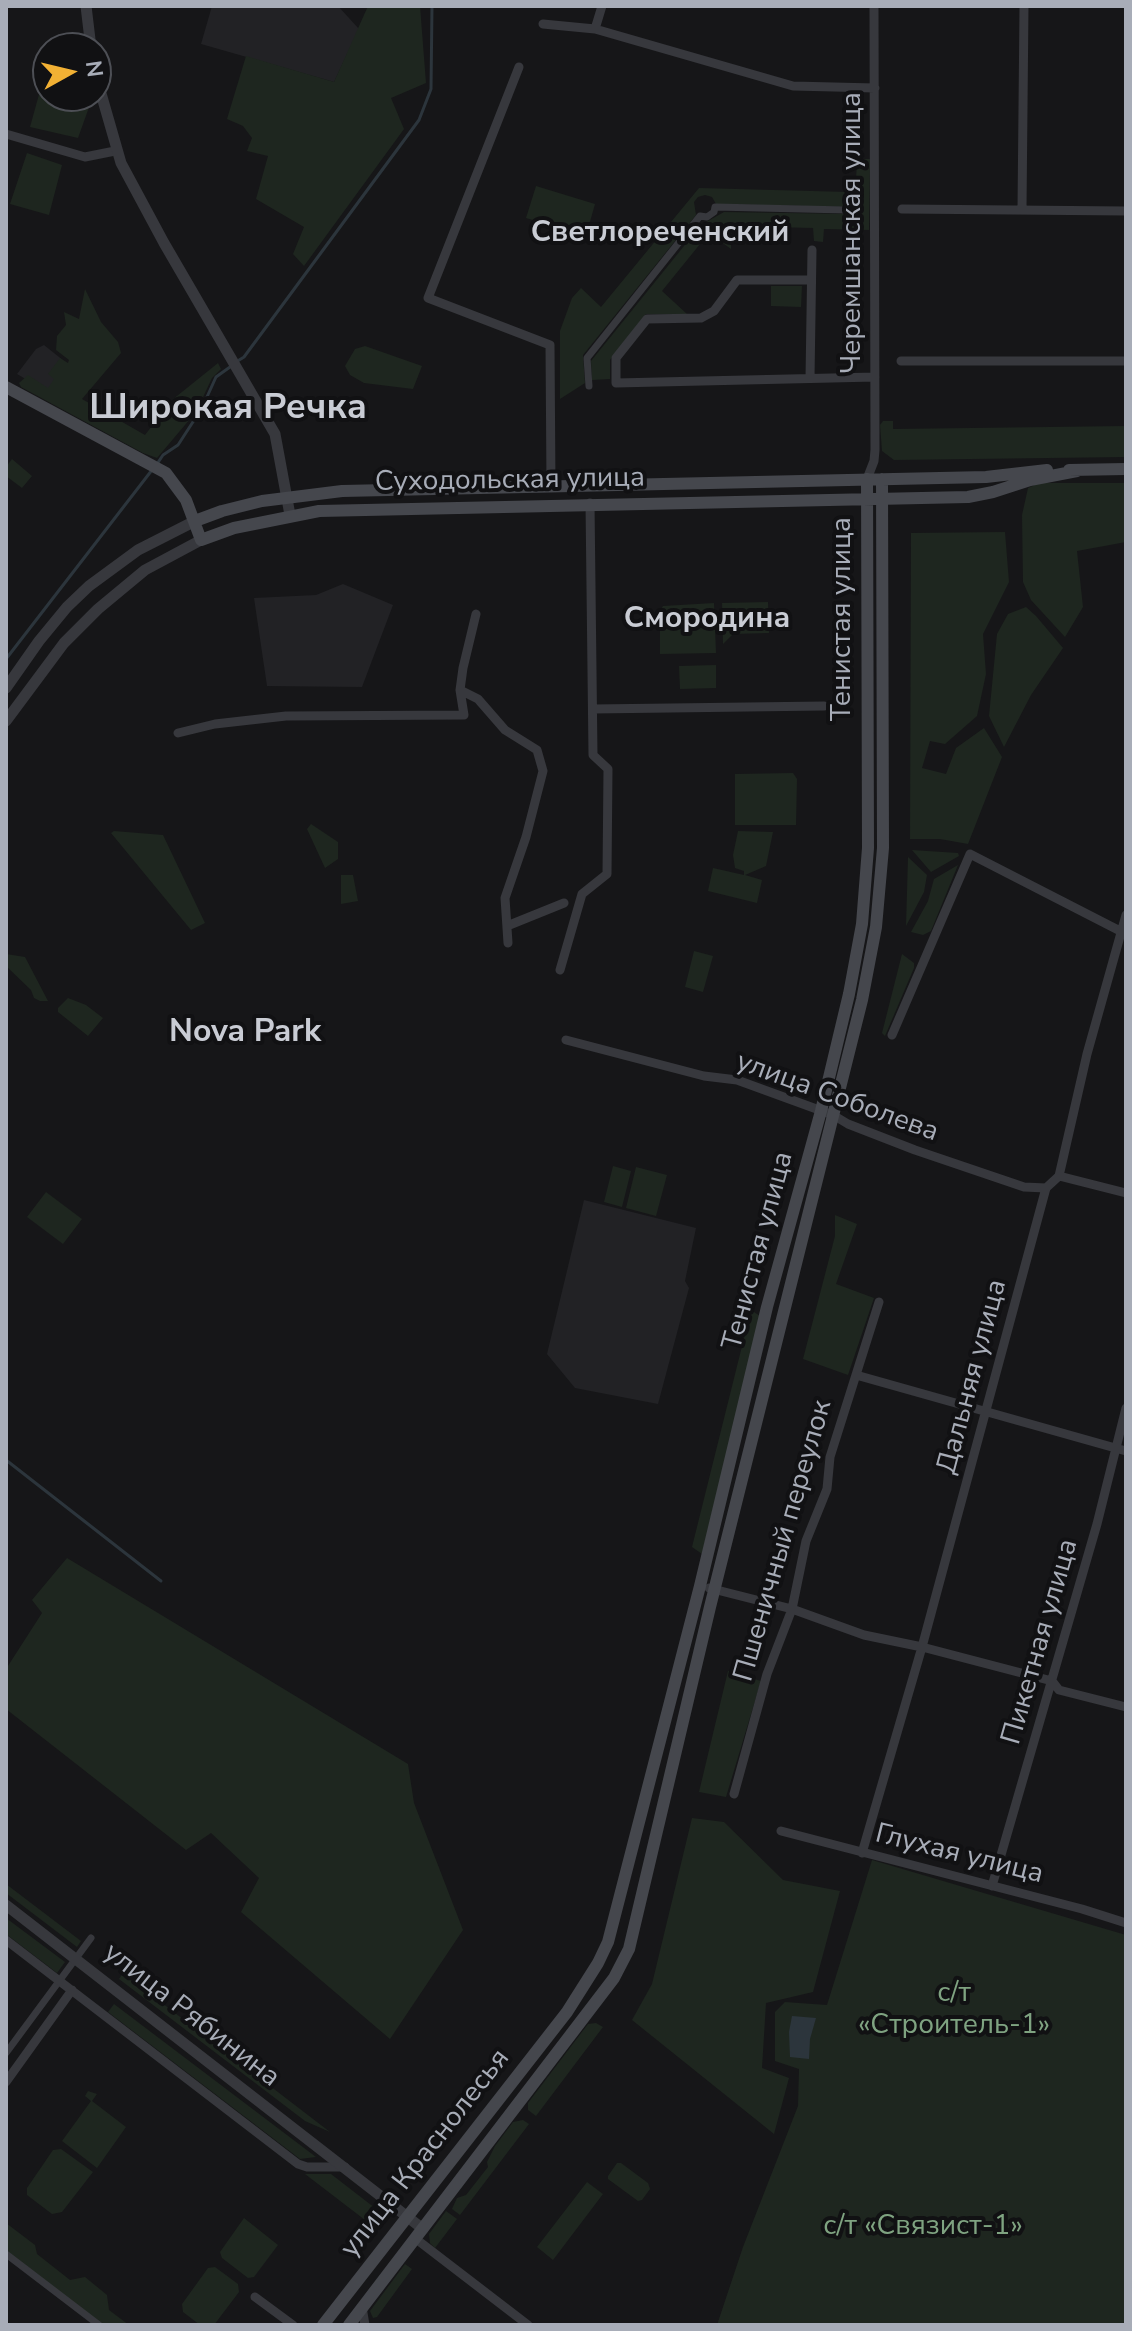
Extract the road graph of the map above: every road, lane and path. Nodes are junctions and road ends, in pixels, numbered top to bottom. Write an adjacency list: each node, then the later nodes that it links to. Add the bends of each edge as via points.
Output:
1 (86, 6): 7 (street)
2 (602, 6): 6 (street)
3 (874, 6): 9 (street, Черемшанская улица)
4 (1024, 6): 14 (street)
5 (543, 24): 6 (street)
6 (595, 29): 9 (street, via 793,86)
7 (89, 32)
8 (519, 67): 30 (street, via 428,298 550,345)
9 (875, 88): 21 (street, Черемшанская улица)
10 (105, 112): 12 (street)
11 (6, 134): 12 (street, via 85,157)
12 (115, 151): 31 (street, via 275,434)
13 (902, 209): 14 (street)
14 (1022, 209): 16 (street)
15 (846, 210): 23 (street, via 715,207 707,217 700,216 587,358)
16 (1126, 211)
17 (812, 250): 18 (street)
18 (811, 280): 22 (street); 22 (street, via 737,280 714,311 701,318 647,319 616,358 616,383)
19 (901, 361): 20 (street)
20 (1126, 361)
21 (875, 377): 22 (street); 25 (street, Черемшанская улица)
22 (810, 378)
23 (589, 386)
24 (6, 387): 36 (main road, via 166,473)
25 (874, 461): 28 (street, Черемшанская улица); 29 (street, Черемшанская улица)
26 (1126, 469): 27 (main road, Суходольская улица)
27 (1077, 471): 29 (main road, Суходольская улица); 33 (main road, Суходольская улица, via 981,495)
28 (867, 479): 29 (main road, Суходольская улица); 30 (main road, Суходольская улица); 32 (main road, Тенистая улица)
29 (882, 479): 33 (main road, Тенистая улица)
30 (551, 486): 31 (main road, Суходольская улица)
31 (288, 497): 35 (street); 36 (main road, Суходольская улица)
32 (867, 497): 33 (main road, Суходольская улица); 34 (main road, Суходольская улица); 53 (main road, Тенистая улица, via 868,848 862,924)
33 (882, 498): 53 (main road, Тенистая улица, via 882,864 862,1000)
34 (590, 503): 35 (main road, Суходольская улица); 42 (street)
35 (290, 515): 37 (main road, Суходольская улица)
36 (195, 521): 37 (main road); 39 (street, via 138,550 89,586 39,641)
37 (201, 540): 43 (street, via 145,570 98,609 64,643)
38 (476, 614): 40 (street)
39 (6, 688)
40 (460, 690): 44 (street, via 464,715 286,716); 47 (street, via 537,750 543,771 505,898)
41 (824, 706): 42 (street)
42 (593, 709): 50 (street, via 593,755 608,769 607,874 582,894)
43 (6, 721)
44 (178, 733)
45 (564, 903): 47 (street)
46 (1126, 915): 48 (street)
47 (507, 926): 49 (street)
48 (1124, 933): 51 (street, via 970,854); 54 (street, via 1087,1054)
49 (508, 943)
50 (560, 970)
51 (892, 1035)
52 (566, 1040): 53 (street, улица Соболева, via 737,1080)
53 (827, 1113): 55 (street, улица Соболева, via 915,1150 1024,1187); 63 (main road, Тенистая улица, via 767,1307); 64 (main road, Тенистая улица)
54 (1059, 1176): 55 (street); 56 (street)
55 (1046, 1188): 60 (street, Дальняя улица)
56 (1126, 1193)
57 (879, 1302): 58 (street, Пшеничный переулок)
58 (856, 1375): 60 (street); 65 (street, Пшеничный переулок, via 830,1457 827,1489 806,1541)
59 (1126, 1408): 61 (street, Пикетная улица)
60 (987, 1411): 61 (street); 66 (street, Дальняя улица)
61 (1114, 1448): 62 (street); 67 (street, Пикетная улица)
62 (1126, 1451)
63 (700, 1586): 64 (street); 81 (main road, Тенистая улица, via 608,1942)
64 (714, 1589): 65 (street); 80 (main road, Тенистая улица, via 629,1949)
65 (792, 1609): 66 (street, via 864,1635); 69 (street, Пшеничный переулок, via 767,1674)
66 (922, 1647): 67 (street); 71 (street, Дальняя улица)
67 (1052, 1681): 68 (street, via 1059,1690); 72 (street, Пикетная улица)
68 (1126, 1707)
69 (734, 1794)
70 (781, 1831): 71 (street, Глухая улица)
71 (862, 1853): 72 (street, Глухая улица)
72 (992, 1886): 74 (street, Глухая улица)
73 (6, 1905): 77 (street, улица Рябинина)
74 (1126, 1923)
75 (91, 1938): 77 (street)
76 (6, 1940): 78 (street, улица Рябинина)
77 (77, 1958): 78 (street); 84 (street, улица Рябинина)
78 (60, 1981): 79 (street, улица Рябинина); 82 (street)
79 (72, 1990): 83 (street); 84 (street, улица Рябинина, via 298,2164)
80 (595, 2003): 86 (main road, улица Краснолесья)
81 (567, 2012): 85 (main road, улица Краснолесья)
82 (6, 2053)
83 (6, 2082)
84 (345, 2167): 85 (street, улица Рябинина)
85 (408, 2216): 86 (street, улица Рябинина); 92 (main road, улица Краснолесья)
86 (420, 2234): 89 (main road, улица Краснолесья); 95 (street, улица Рябинина, via 451,2267)
87 (6, 2254): 90 (street)
88 (255, 2297): 91 (street)
89 (362, 2307): 93 (main road, улица Краснолесья); 94 (street)
90 (99, 2325)
91 (293, 2325)
92 (323, 2325)
93 (349, 2325)
94 (365, 2325)
95 (528, 2325)

